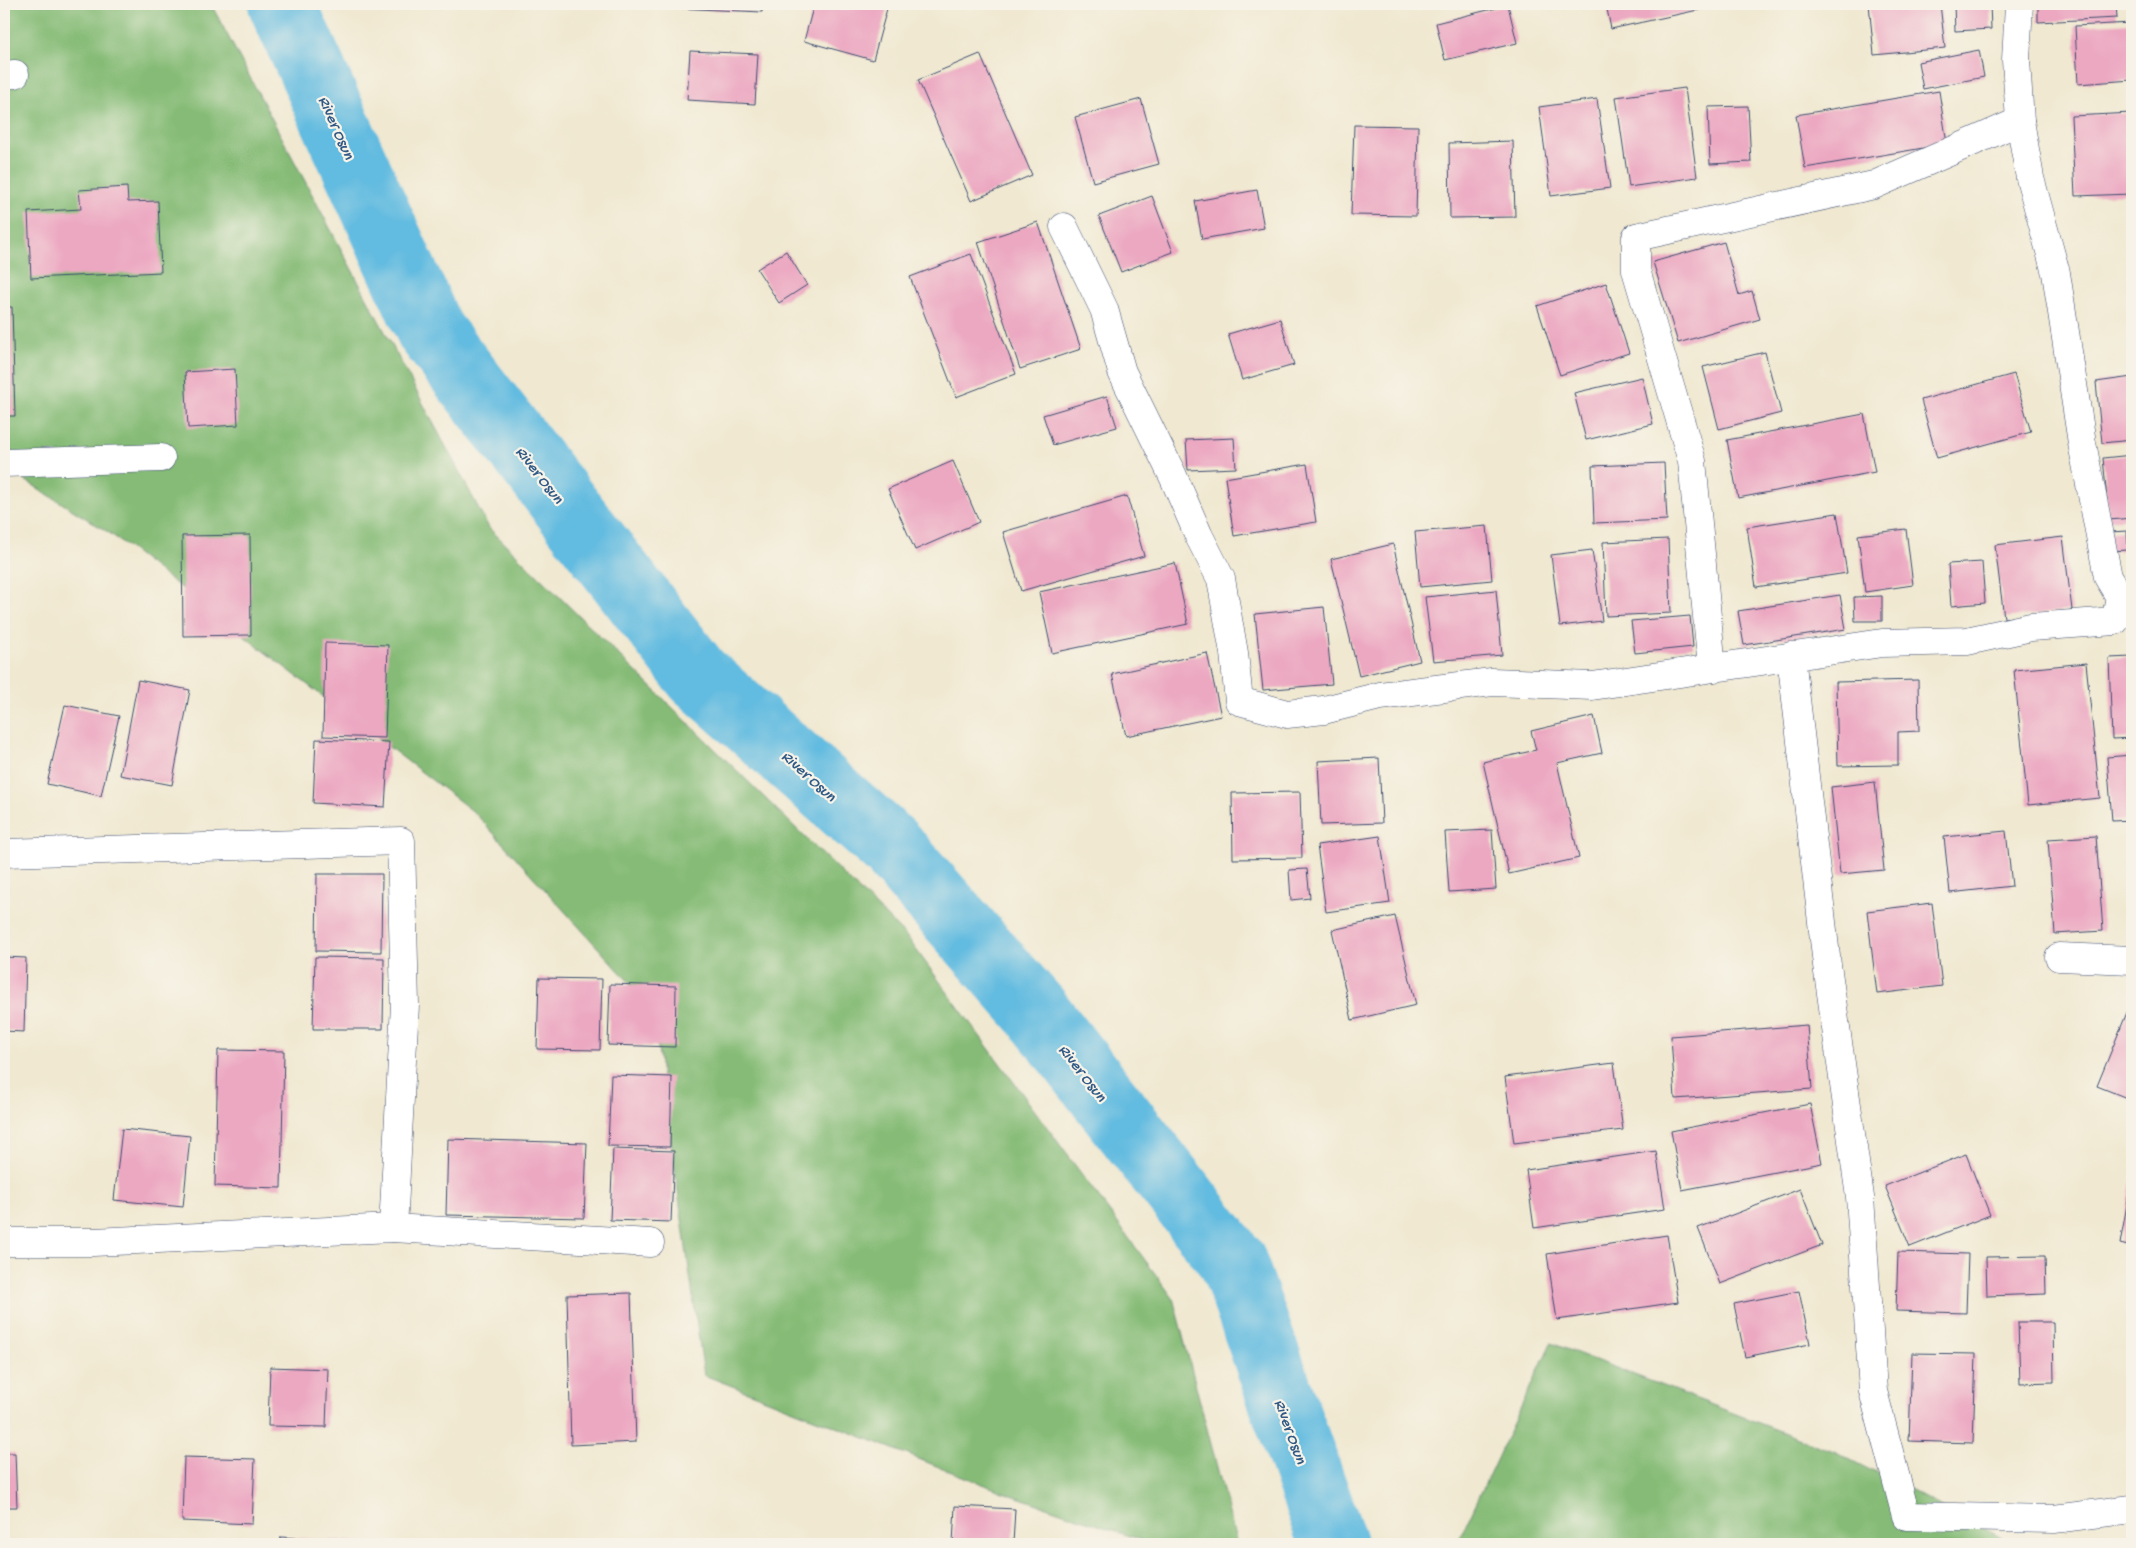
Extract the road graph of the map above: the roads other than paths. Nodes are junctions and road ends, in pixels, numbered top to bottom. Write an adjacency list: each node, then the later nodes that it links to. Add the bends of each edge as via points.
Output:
1 (2019, 4): 2 (street, via 2016,60)
2 (2020, 121): 6 (street, via 2030,178 2056,273 2082,443 2108,577 2120,597); 8 (street, via 1874,185 1636,237 1636,270 1692,461)
3 (1064, 227): 8 (street, via 1104,309 1122,372 1221,579 1239,701 1287,714 1324,710 1380,696 1492,682 1592,686)
4 (161, 458): 5 (street)
5 (4, 463)
6 (2124, 621): 7 (street, via 2031,627 1968,641 1882,644)
7 (1791, 656): 8 (street); 15 (street, via 1827,965 1860,1197 1873,1391 1906,1516 2054,1519)
8 (1712, 668)
9 (4, 854): 12 (street, via 401,841 405,1005)
10 (2059, 957): 11 (street)
11 (2132, 960)
12 (393, 1228): 13 (street, via 93,1242); 14 (street)
13 (4, 1242)
14 (650, 1243)
15 (2132, 1509)

